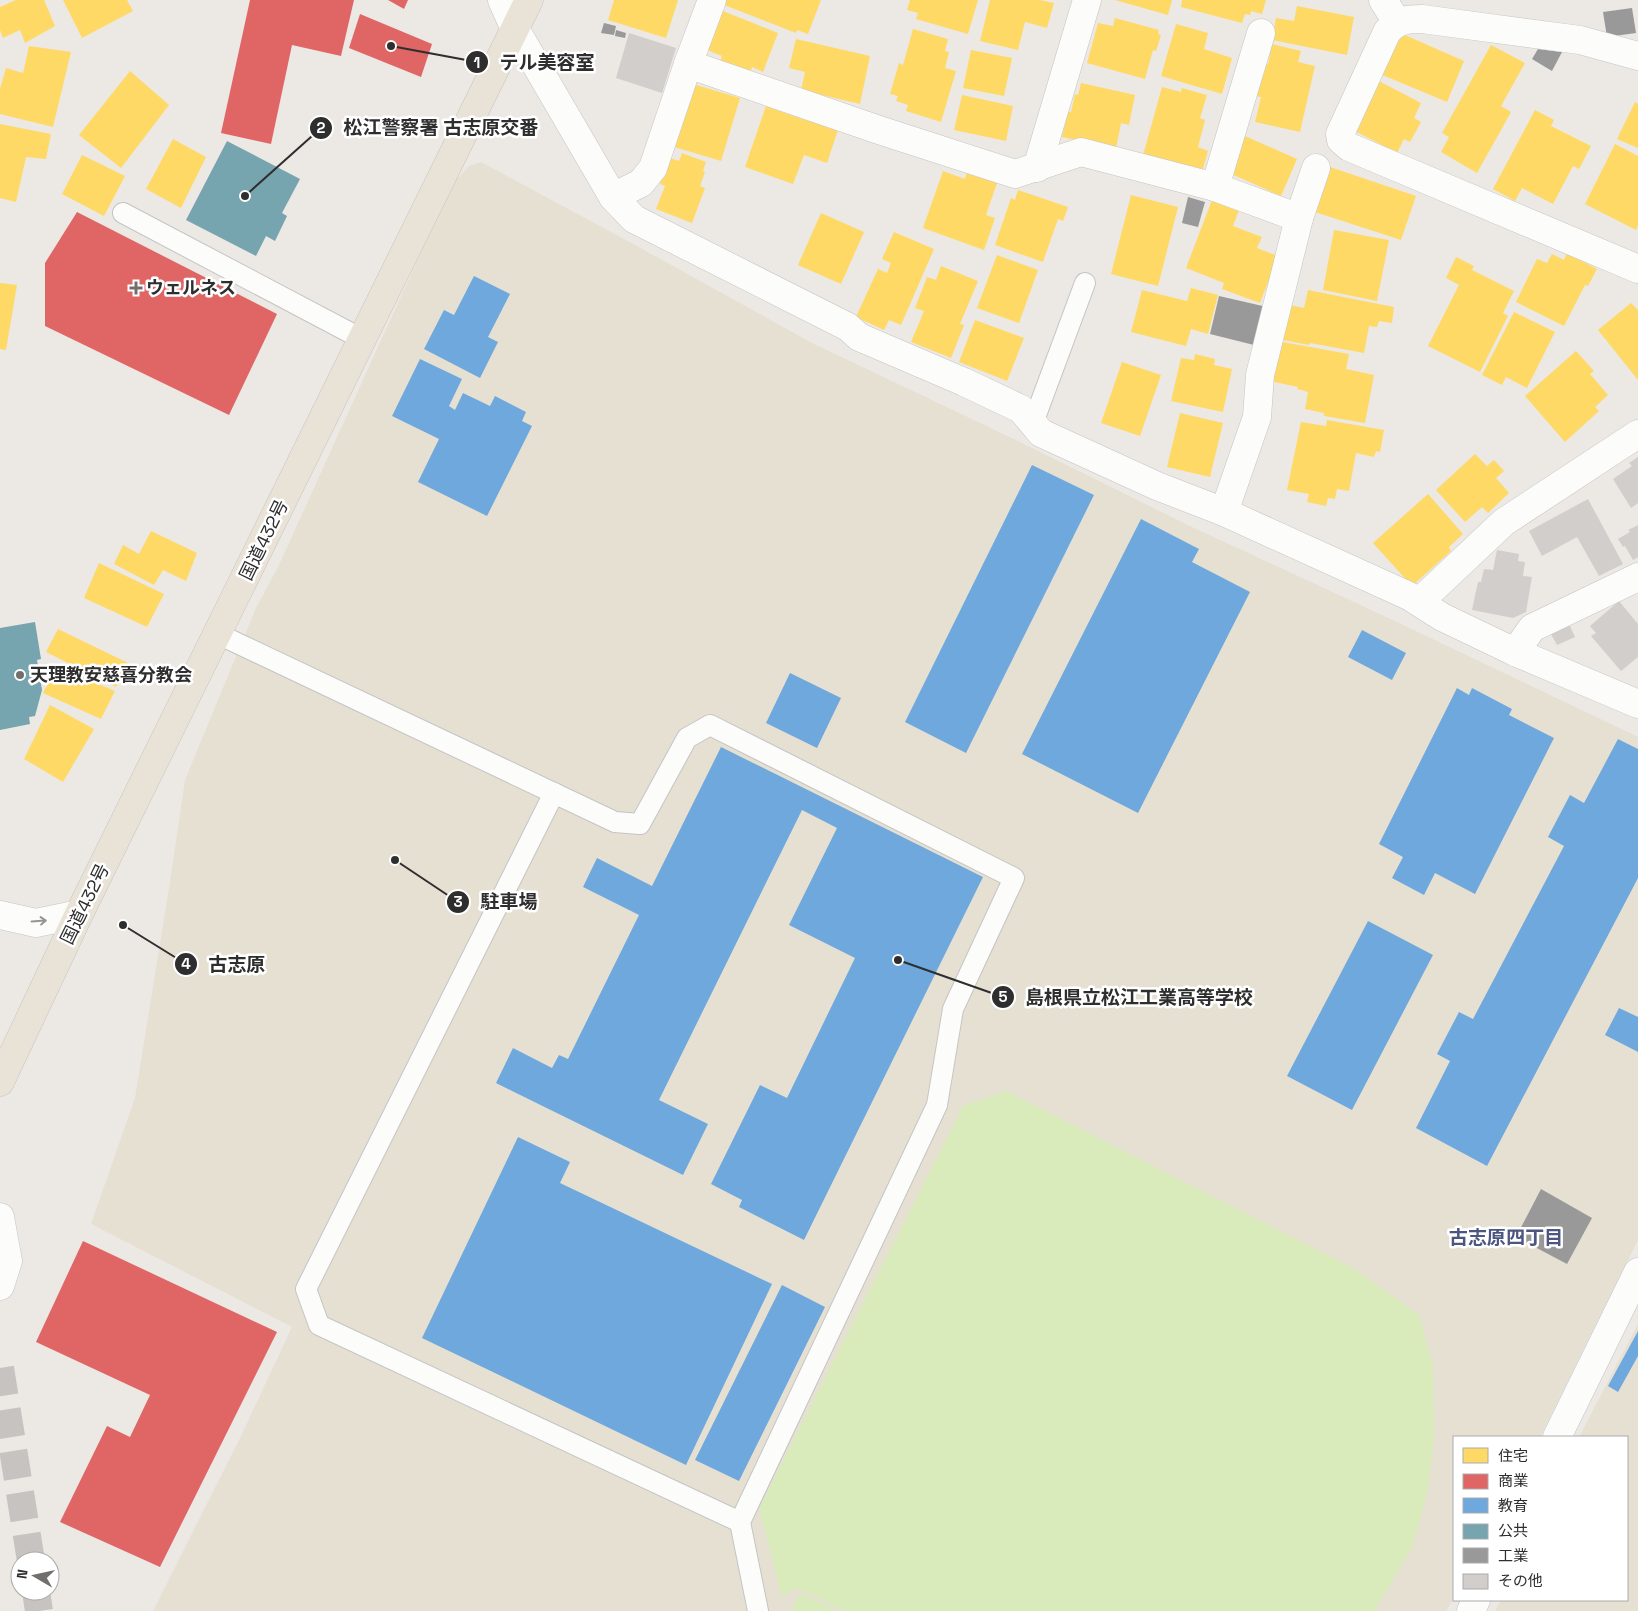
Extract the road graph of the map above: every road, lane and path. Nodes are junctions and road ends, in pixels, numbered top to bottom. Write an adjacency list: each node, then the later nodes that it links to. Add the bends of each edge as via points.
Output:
1 (502, 0): 6 (street)
2 (529, 0): 6 (highway, 国道432号)
3 (712, 0): 9 (street)
4 (1087, 0): 10 (street)
5 (1390, 11): 8 (street, via 1408,20 1422,19 1580,40); 16 (street, via 1387,32 1342,128 1340,134 1344,144)
6 (514, 28): 13 (street); 18 (highway, 国道432号)
7 (1261, 33): 12 (street)
8 (1638, 56)
9 (688, 64): 10 (street, via 1015,174); 13 (street, via 653,168 641,183)
10 (1037, 168): 12 (street, via 1081,152)
11 (1316, 168): 15 (street)
12 (1215, 187): 15 (street)
13 (613, 197): 19 (street, via 634,218 848,327 859,337 1021,409)
14 (123, 213): 18 (lane)
15 (1299, 218): 21 (street, via 1260,375 1257,417)
16 (1638, 270)
17 (1085, 282): 19 (lane)
18 (362, 339): 24 (highway, 国道432号)
19 (1033, 423): 21 (street, via 1041,433 1157,486)
20 (1638, 434): 23 (street, via 1504,522)
21 (1224, 512): 23 (street)
22 (1638, 576): 25 (street, via 1532,628)
23 (1419, 602): 25 (street, via 1442,617)
24 (218, 634): 27 (lane); 28 (highway, 国道432号)
25 (1515, 652): 26 (street)
26 (1638, 704)
27 (554, 793): 35 (lane, via 306,1289 319,1325); 35 (lane, via 616,822 640,824 687,738 710,725 1014,878 953,1009 937,1105)
28 (79, 914): 29 (street, one-way to 28, via 36,923); 30 (highway, 国道432号)
29 (0, 915)
30 (0, 1082)
31 (0, 1217): 33 (street, via 8,1261)
32 (1638, 1272): 34 (street)
33 (0, 1286)
34 (1556, 1436)
35 (740, 1522): 36 (lane)
36 (758, 1611)

